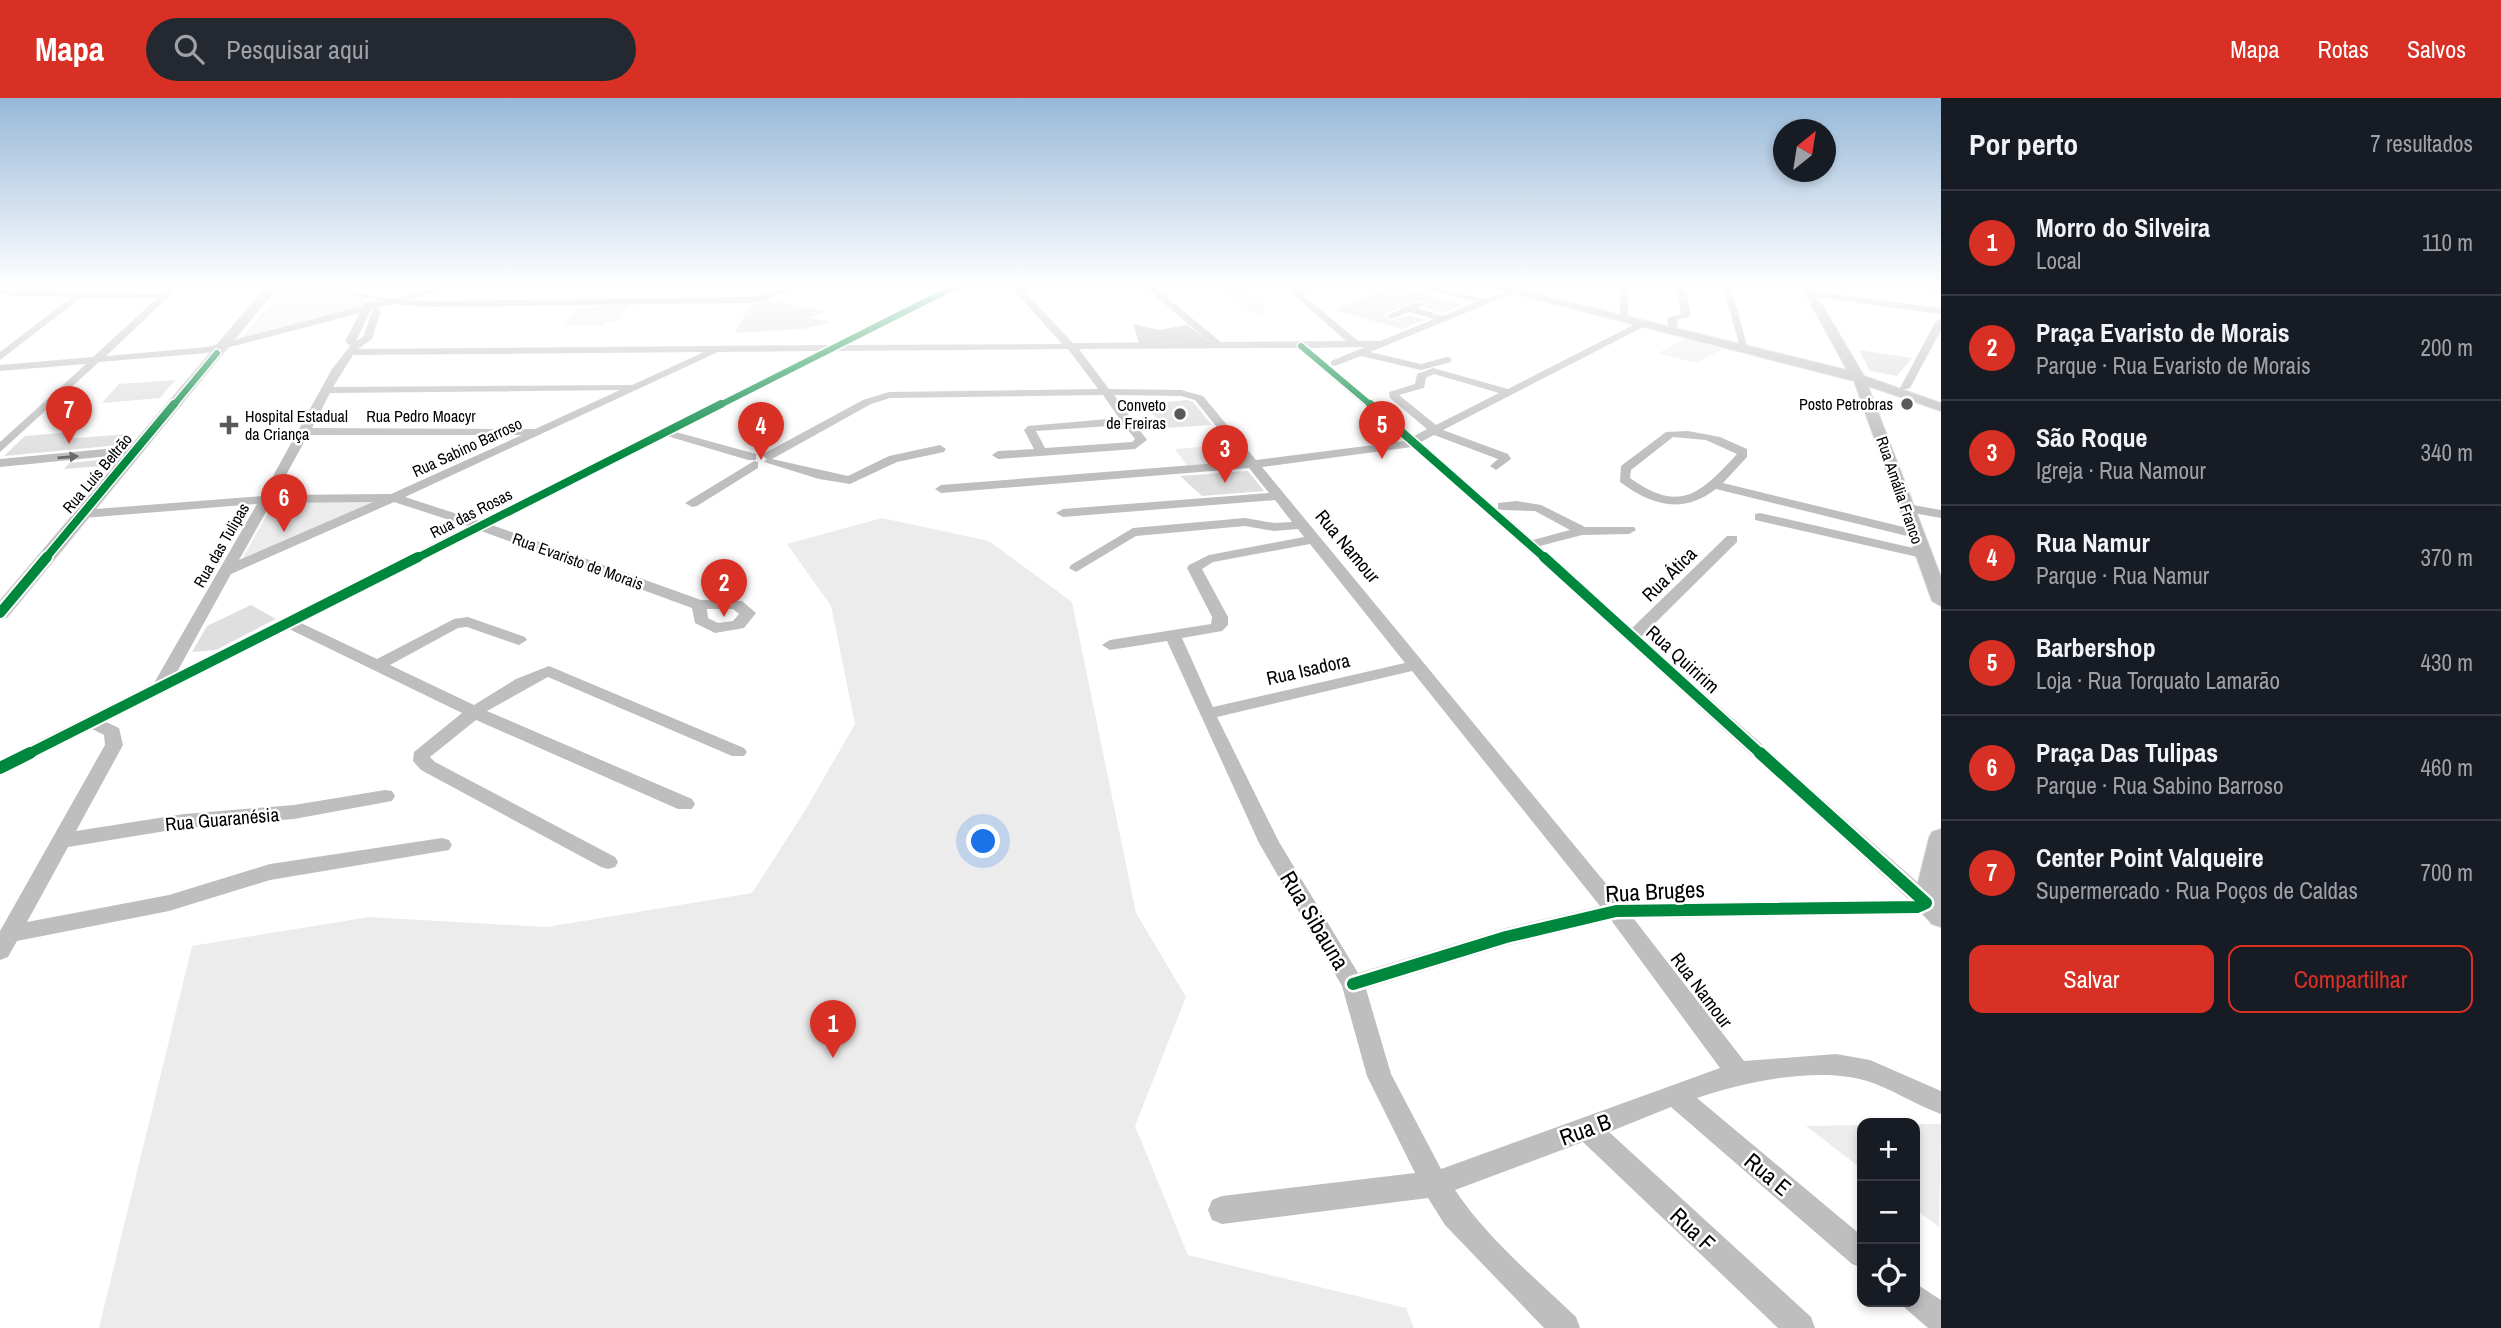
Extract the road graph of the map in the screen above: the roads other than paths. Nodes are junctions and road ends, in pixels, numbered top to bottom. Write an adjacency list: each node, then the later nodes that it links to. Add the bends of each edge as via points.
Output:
1 (18, 343): 27 (street)
2 (113, 343): 29 (street)
3 (225, 343): 26 (main road, Rua Luís Beltrão)
4 (245, 343): 26 (street)
5 (351, 343): 23 (street, Rua das Tulipas)
6 (840, 343): 21 (street, Rua das Rosas)
7 (878, 343): 22 (street)
8 (1068, 343): 19 (street)
9 (1216, 343): 18 (street)
10 (1353, 343): 25 (street)
11 (1386, 343): 25 (street)
12 (1604, 343): 38 (street)
13 (1734, 343): 33 (main road)
14 (1839, 343): 33 (main road, Rua Amália Franco)
15 (1929, 343): 36 (street)
16 (1744, 344): 33 (main road)
17 (1301, 345): 18 (street); 25 (street); 47 (street, Rua Quiririm)
18 (1219, 346): 19 (street)
19 (1071, 347): 22 (street); 37 (street)
20 (782, 348): 21 (street); 24 (street); 30 (street)
21 (831, 348): 22 (street); 30 (street, Rua das Rosas)
22 (884, 348)
23 (353, 349): 24 (street); 35 (street, Rua das Tulipas)
24 (719, 349): 34 (street, Rua Sabino Barroso)
25 (1359, 349): 28 (street, via 1421,367); 31 (street)
26 (220, 350): 29 (street); 50 (main road, Rua Luís Beltrão)
27 (0, 357)
28 (1447, 360)
29 (94, 361): 32 (street); 48 (street)
30 (804, 363): 46 (street, Rua das Rosas)
31 (1335, 363)
32 (0, 368)
33 (1855, 371): 36 (main road); 39 (main road, Rua Amália Franco)
34 (635, 387): 35 (street); 44 (street, Rua Sabino Barroso)
35 (325, 390): 45 (street, Rua das Tulipas)
36 (1903, 390): 39 (main road); 40 (main road); 41 (main road)
37 (1108, 392): 42 (street); 53 (street, Rua Namour, via 890,395 867,402); 56 (street, Rua Namour, via 1195,396)
38 (1508, 392): 43 (street); 43 (street, via 1433,371 1421,376 1420,386 1394,392)
39 (1865, 394): 65 (main road, Rua Amália Franco)
40 (1941, 400)
41 (1941, 407)
42 (1125, 421): 51 (street, via 1032,428); 51 (street, via 1139,443)
43 (1434, 430): 47 (street); 57 (street, via 1504,457)
44 (538, 431): 45 (street, Rua Pedro Moacyr); 61 (street, Rua Sabino Barroso)
45 (304, 432): 62 (street, Rua das Tulipas)
46 (664, 432): 54 (street); 71 (street, Rua das Rosas)
47 (1415, 442): 56 (street); 77 (street, Rua Quiririm)
48 (0, 448)
49 (940, 449): 53 (street, via 894,459 849,480)
50 (136, 450): 55 (street, one-way to 50); 67 (main road, Rua Luís Beltrão)
51 (1041, 451): 52 (street)
52 (998, 456)
53 (770, 459): 54 (street)
54 (753, 461): 63 (street)
55 (0, 463)
56 (1255, 464): 59 (street); 60 (street, Rua Namour)
57 (1496, 466)
58 (1717, 485): 58 (street, via 1743,452 1686,434 1664,437 1624,474 1632,486 1649,495 1680,502); 74 (street)
59 (941, 489)
60 (1280, 496): 66 (street); 70 (street, Rua Namour)
61 (393, 498): 62 (street, Rua Evaristo de Morais); 71 (street, Rua Evaristo de Morais); 80 (street, Rua Sabino Barroso)
62 (267, 499): 67 (street, Rua Evaristo de Morais); 80 (street, Rua das Tulipas)
63 (692, 503)
64 (1503, 506): 73 (street, via 1540,506)
65 (1907, 508): 68 (street); 74 (main road, Rua Amália Franco)
66 (1063, 513)
67 (83, 514): 83 (main road, Rua Luís Beltrão)
68 (1941, 514)
69 (1760, 517): 78 (street)
70 (1303, 525): 75 (street, Rua Namour); 79 (street, via 1245,522 1133,532)
71 (481, 526): 82 (street, Rua Evaristo de Morais); 84 (street, Rua das Rosas)
72 (1629, 530): 73 (street)
73 (1582, 531): 77 (street)
74 (1915, 534): 78 (main road, Rua Amália Franco)
75 (1316, 539): 85 (street, via 1196,565 1220,625); 92 (street, Rua Namour)
76 (1732, 539): 86 (street, Rua Ática)
77 (1530, 545): 86 (street, Rua Quiririm)
78 (1922, 554): 81 (main road, Rua Amália Franco)
79 (1076, 568)
80 (227, 571): 89 (street, Rua das Tulipas)
81 (1941, 601)
82 (699, 605)
83 (0, 613)
84 (289, 623): 90 (street, Rua das Rosas); 91 (street)
85 (1173, 636): 88 (street); 95 (street, Rua Sibauna)
86 (1633, 636): 105 (street, Rua Quiririm)
87 (519, 640): 91 (street, via 468,622 454,624)
88 (1110, 646)
89 (179, 654): 90 (street); 93 (street, Rua das Tulipas)
90 (221, 657): 93 (street, Rua das Rosas)
91 (378, 665): 94 (street)
92 (1418, 665): 95 (street, Rua Isadora); 106 (street, Rua Namour)
93 (160, 688): 96 (street, Rua das Rosas)
94 (476, 713): 97 (street, via 548,671); 100 (street); 104 (street, via 425,750 422,761)
95 (1207, 714): 108 (street, Rua Sibauna, via 1269,843)
96 (92, 722): 98 (street, Rua das Rosas); 102 (street, via 113,732 114,745)
97 (738, 752)
98 (0, 768)
99 (385, 796): 102 (street, Rua Guaranésia, via 267,816 184,821)
100 (685, 804)
101 (1941, 838): 105 (main road)
102 (59, 841): 107 (street)
103 (442, 845): 107 (street, via 270,872 169,903)
104 (607, 862)
105 (1933, 910): 106 (street, Rua Bruges)
106 (1616, 911): 108 (street, Rua Bruges, via 1506,937); 109 (street, Rua Namour)
107 (5, 943)
108 (1353, 984): 113 (street, Rua Sibauna, via 1379,1076)
109 (1738, 1073): 110 (street, Rua B); 111 (street, Rua B, via 1836,1065 1870,1071)
110 (1674, 1094): 112 (street, Rua B); 115 (street, Rua E)
111 (1941, 1103)
112 (1587, 1129): 113 (street, Rua B); 119 (street, Rua F)
113 (1435, 1184): 114 (street, Rua B); 118 (street, Rua Sibauna, via 1495,1259)
114 (1223, 1210)
115 (1857, 1250)
116 (1920, 1302): 117 (street)
117 (1941, 1319)
118 (1565, 1328)
119 (1800, 1328)

